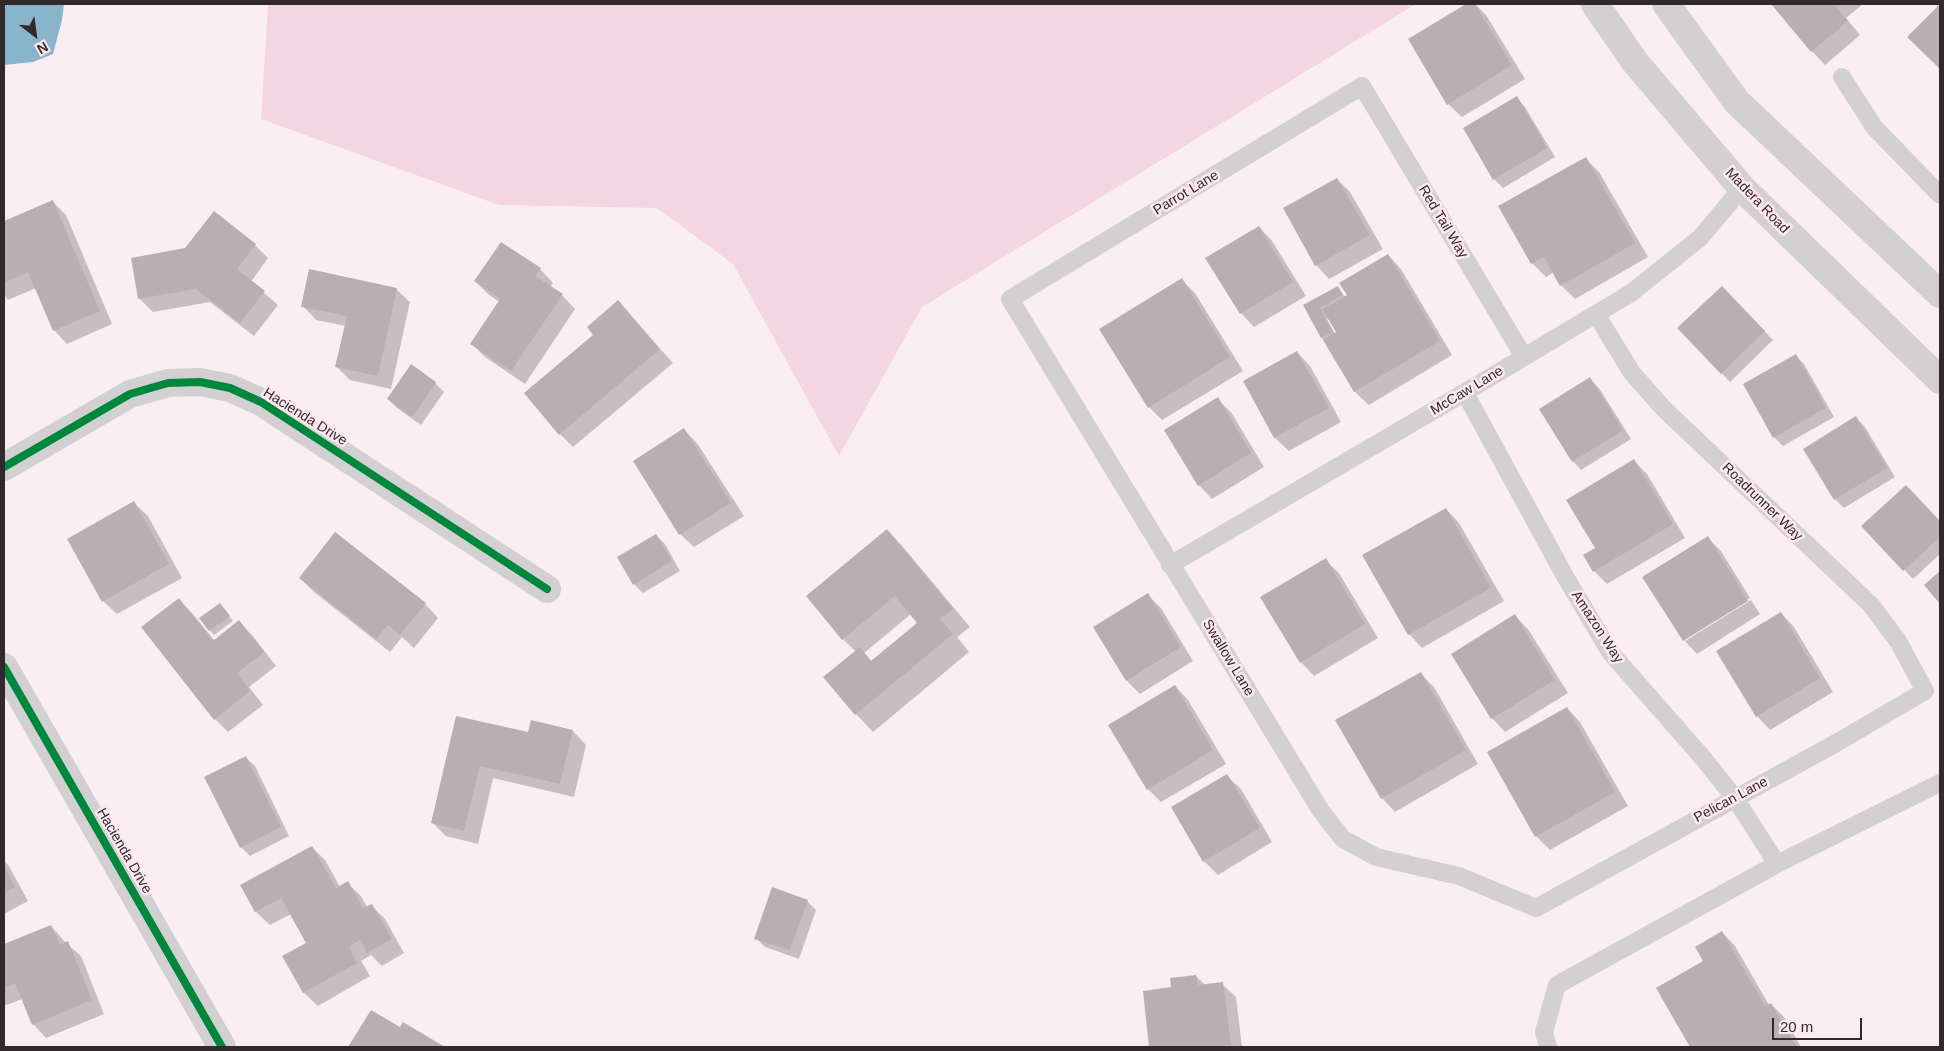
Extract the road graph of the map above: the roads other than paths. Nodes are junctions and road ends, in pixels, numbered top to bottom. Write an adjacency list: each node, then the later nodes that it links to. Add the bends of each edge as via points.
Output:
1 (1595, 4): 5 (street, Madera Road, via 1635,62)
2 (1666, 4): 7 (street, via 1737,102)
3 (1842, 77): 6 (lane, via 1874,127)
4 (1362, 86): 8 (lane, Parrot Lane); 10 (lane, Red Tail Way)
5 (1742, 188): 9 (lane, McCaw Lane, via 1700,238 1631,293); 11 (street, Madera Road)
6 (1940, 195)
7 (1940, 294)
8 (1010, 299): 14 (lane, Swallow Lane)
9 (1596, 314): 10 (lane, McCaw Lane); 17 (lane, Roadrunner Way, via 1632,373 1664,409 1871,605 1898,641)
10 (1524, 357): 12 (lane, McCaw Lane)
11 (1940, 380)
12 (1465, 393): 14 (lane, McCaw Lane); 19 (lane, Amazon Way, via 1610,652)
13 (4, 467): 15 (street, Hacienda Drive, via 130,394 168,383 200,382 230,388 261,402)
14 (1170, 564): 21 (lane, Swallow Lane, via 1321,811 1343,840 1376,857 1459,876)
15 (547, 589)
16 (4, 667): 22 (street, Hacienda Drive)
17 (1925, 691): 19 (lane, Pelican Lane)
18 (1940, 783): 20 (lane)
19 (1735, 798): 20 (lane, Amazon Way); 21 (lane, Pelican Lane)
20 (1777, 864): 23 (lane, via 1557,986 1544,1032)
21 (1536, 908)
22 (222, 1047)
23 (1548, 1047)

